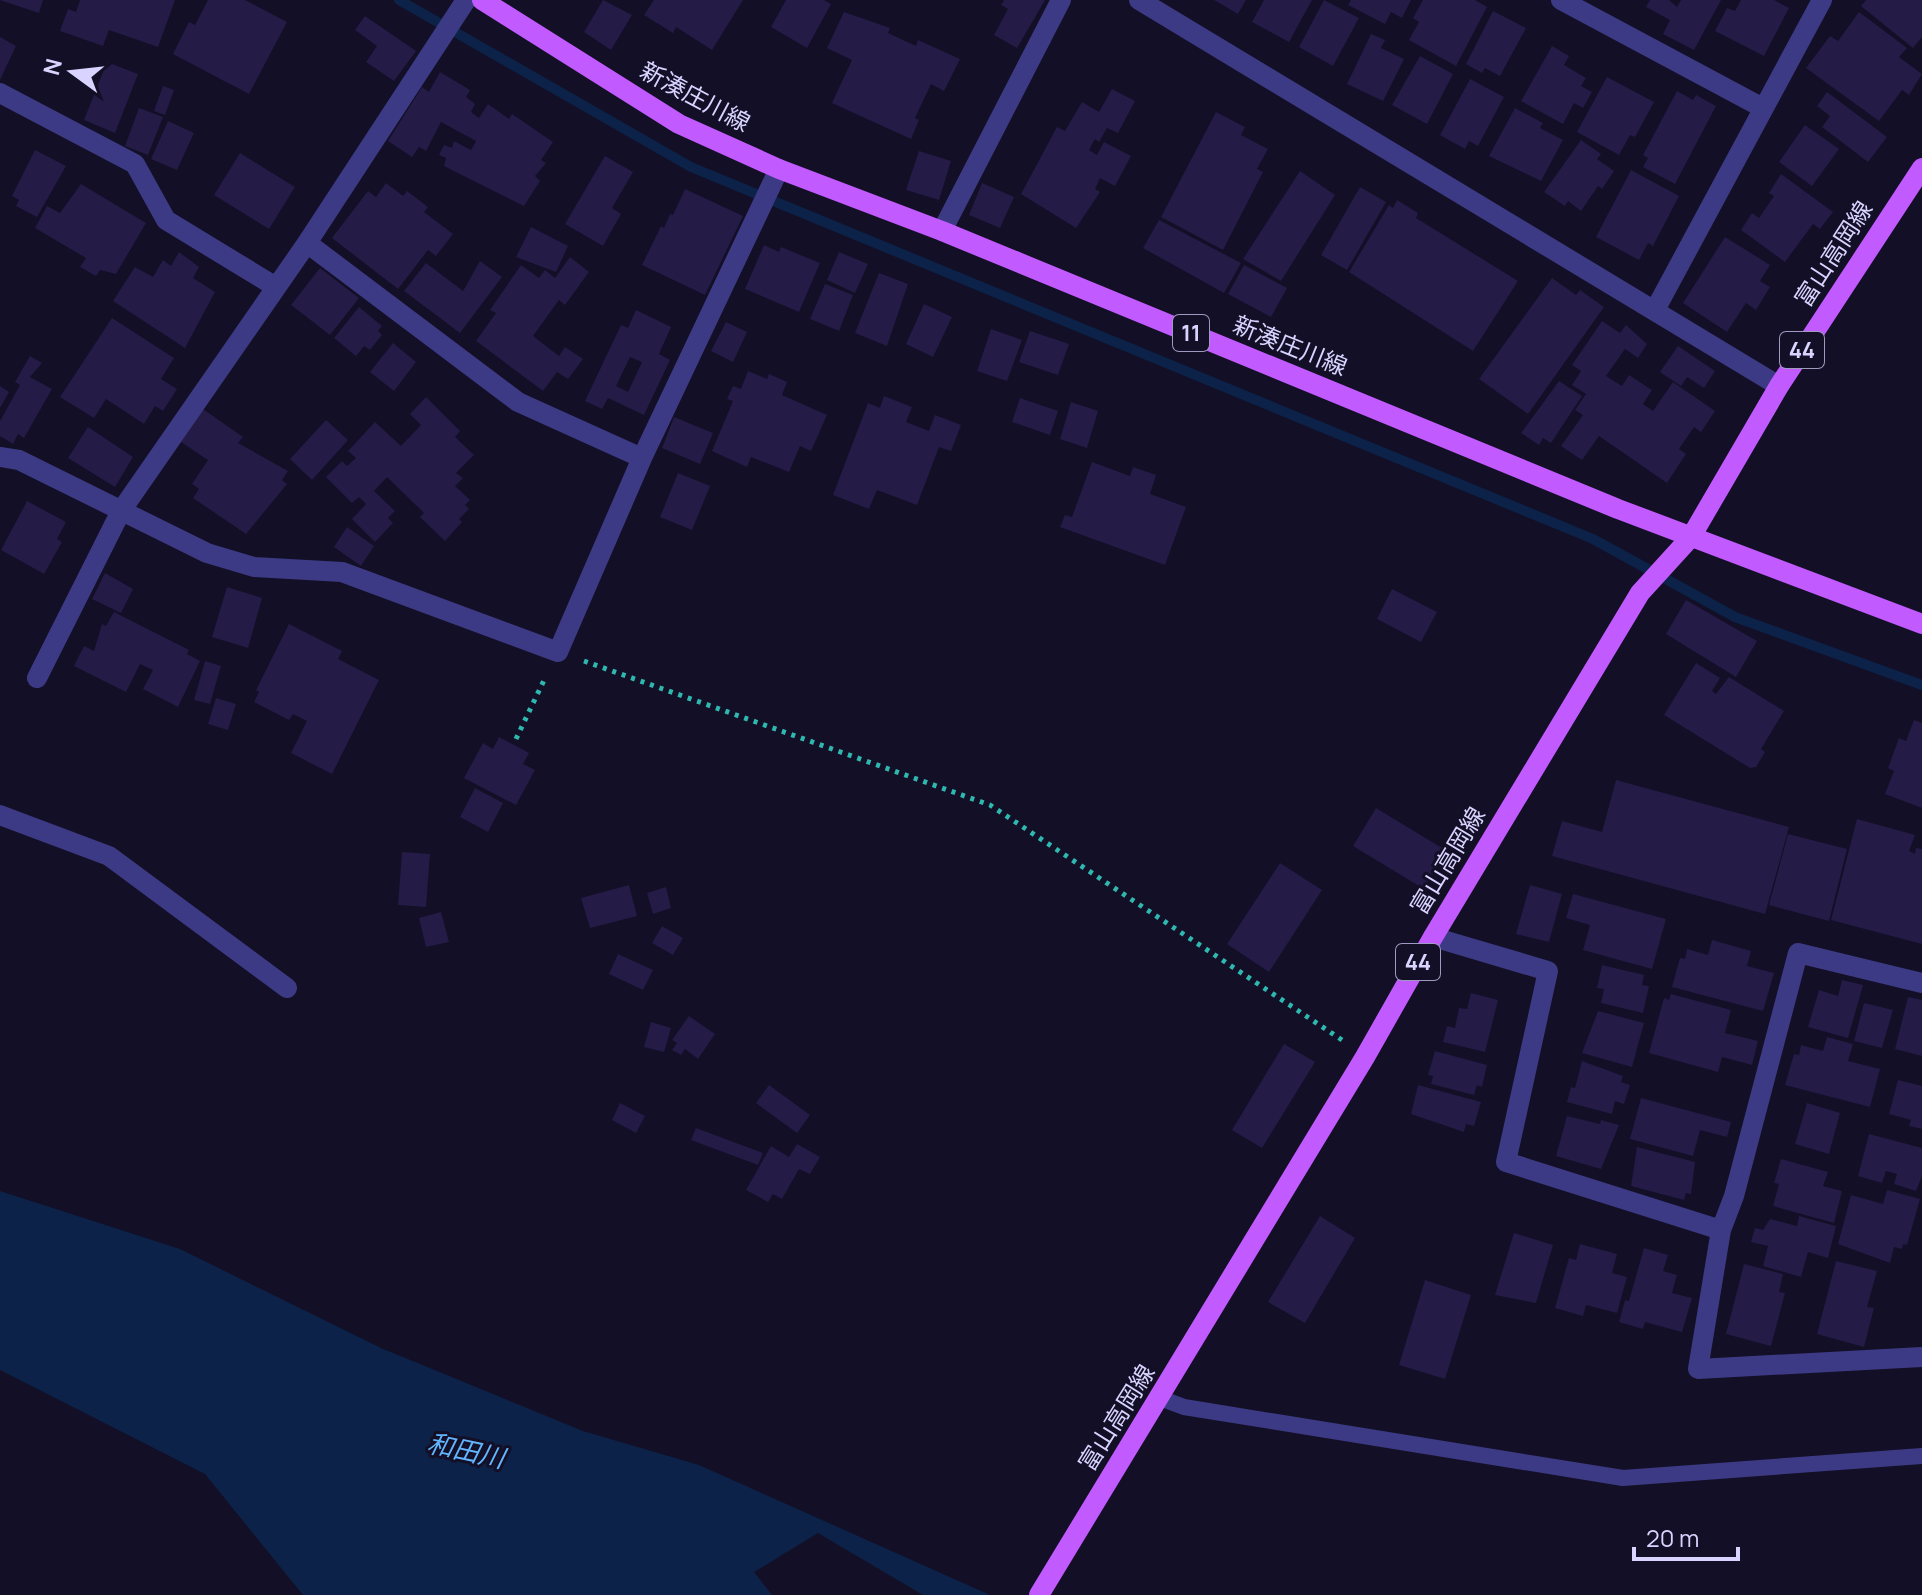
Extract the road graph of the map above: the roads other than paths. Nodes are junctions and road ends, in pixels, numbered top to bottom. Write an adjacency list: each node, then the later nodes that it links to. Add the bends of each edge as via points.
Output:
1 (466, 0): 12 (street)
2 (482, 0): 10 (main road, 新湊庄川線 / 11, via 679,124)
3 (1061, 0): 11 (street)
4 (1139, 0): 14 (street)
5 (1561, 0): 8 (street)
6 (1822, 0): 8 (street)
7 (0, 93): 13 (street, via 135,164 166,220)
8 (1763, 108): 14 (street)
9 (1922, 168): 15 (main road, 富山高岡線 / 44)
10 (779, 169): 11 (main road, 新湊庄川線 / 11); 17 (street)
11 (942, 231): 19 (main road, 新湊庄川線 / 11)
12 (307, 243): 13 (street); 17 (street, via 518,402)
13 (276, 287): 18 (street)
14 (1655, 310): 15 (street)
15 (1779, 386): 19 (main road, 富山高岡線 / 44)
16 (0, 457): 18 (street, via 19,460)
17 (642, 458): 18 (street, via 558,652 342,572 254,567 207,553)
18 (121, 511): 21 (street)
19 (1691, 537): 20 (main road, 新湊庄川線 / 11); 23 (main road, 富山高岡線 / 44, via 1640,593)
20 (1922, 624)
21 (37, 678)
22 (0, 815): 25 (street, via 109,856)
23 (1433, 937): 26 (street, via 1548,971 1506,1162); 28 (main road, 富山高岡線 / 44)
24 (1922, 983): 26 (street, via 1798,953)
25 (287, 988)
26 (1721, 1230): 27 (street, via 1698,1369)
27 (1921, 1353)
28 (1156, 1404): 29 (lane, via 1623,1478); 30 (main road, 富山高岡線 / 44)
29 (1922, 1456)
30 (1039, 1595)

